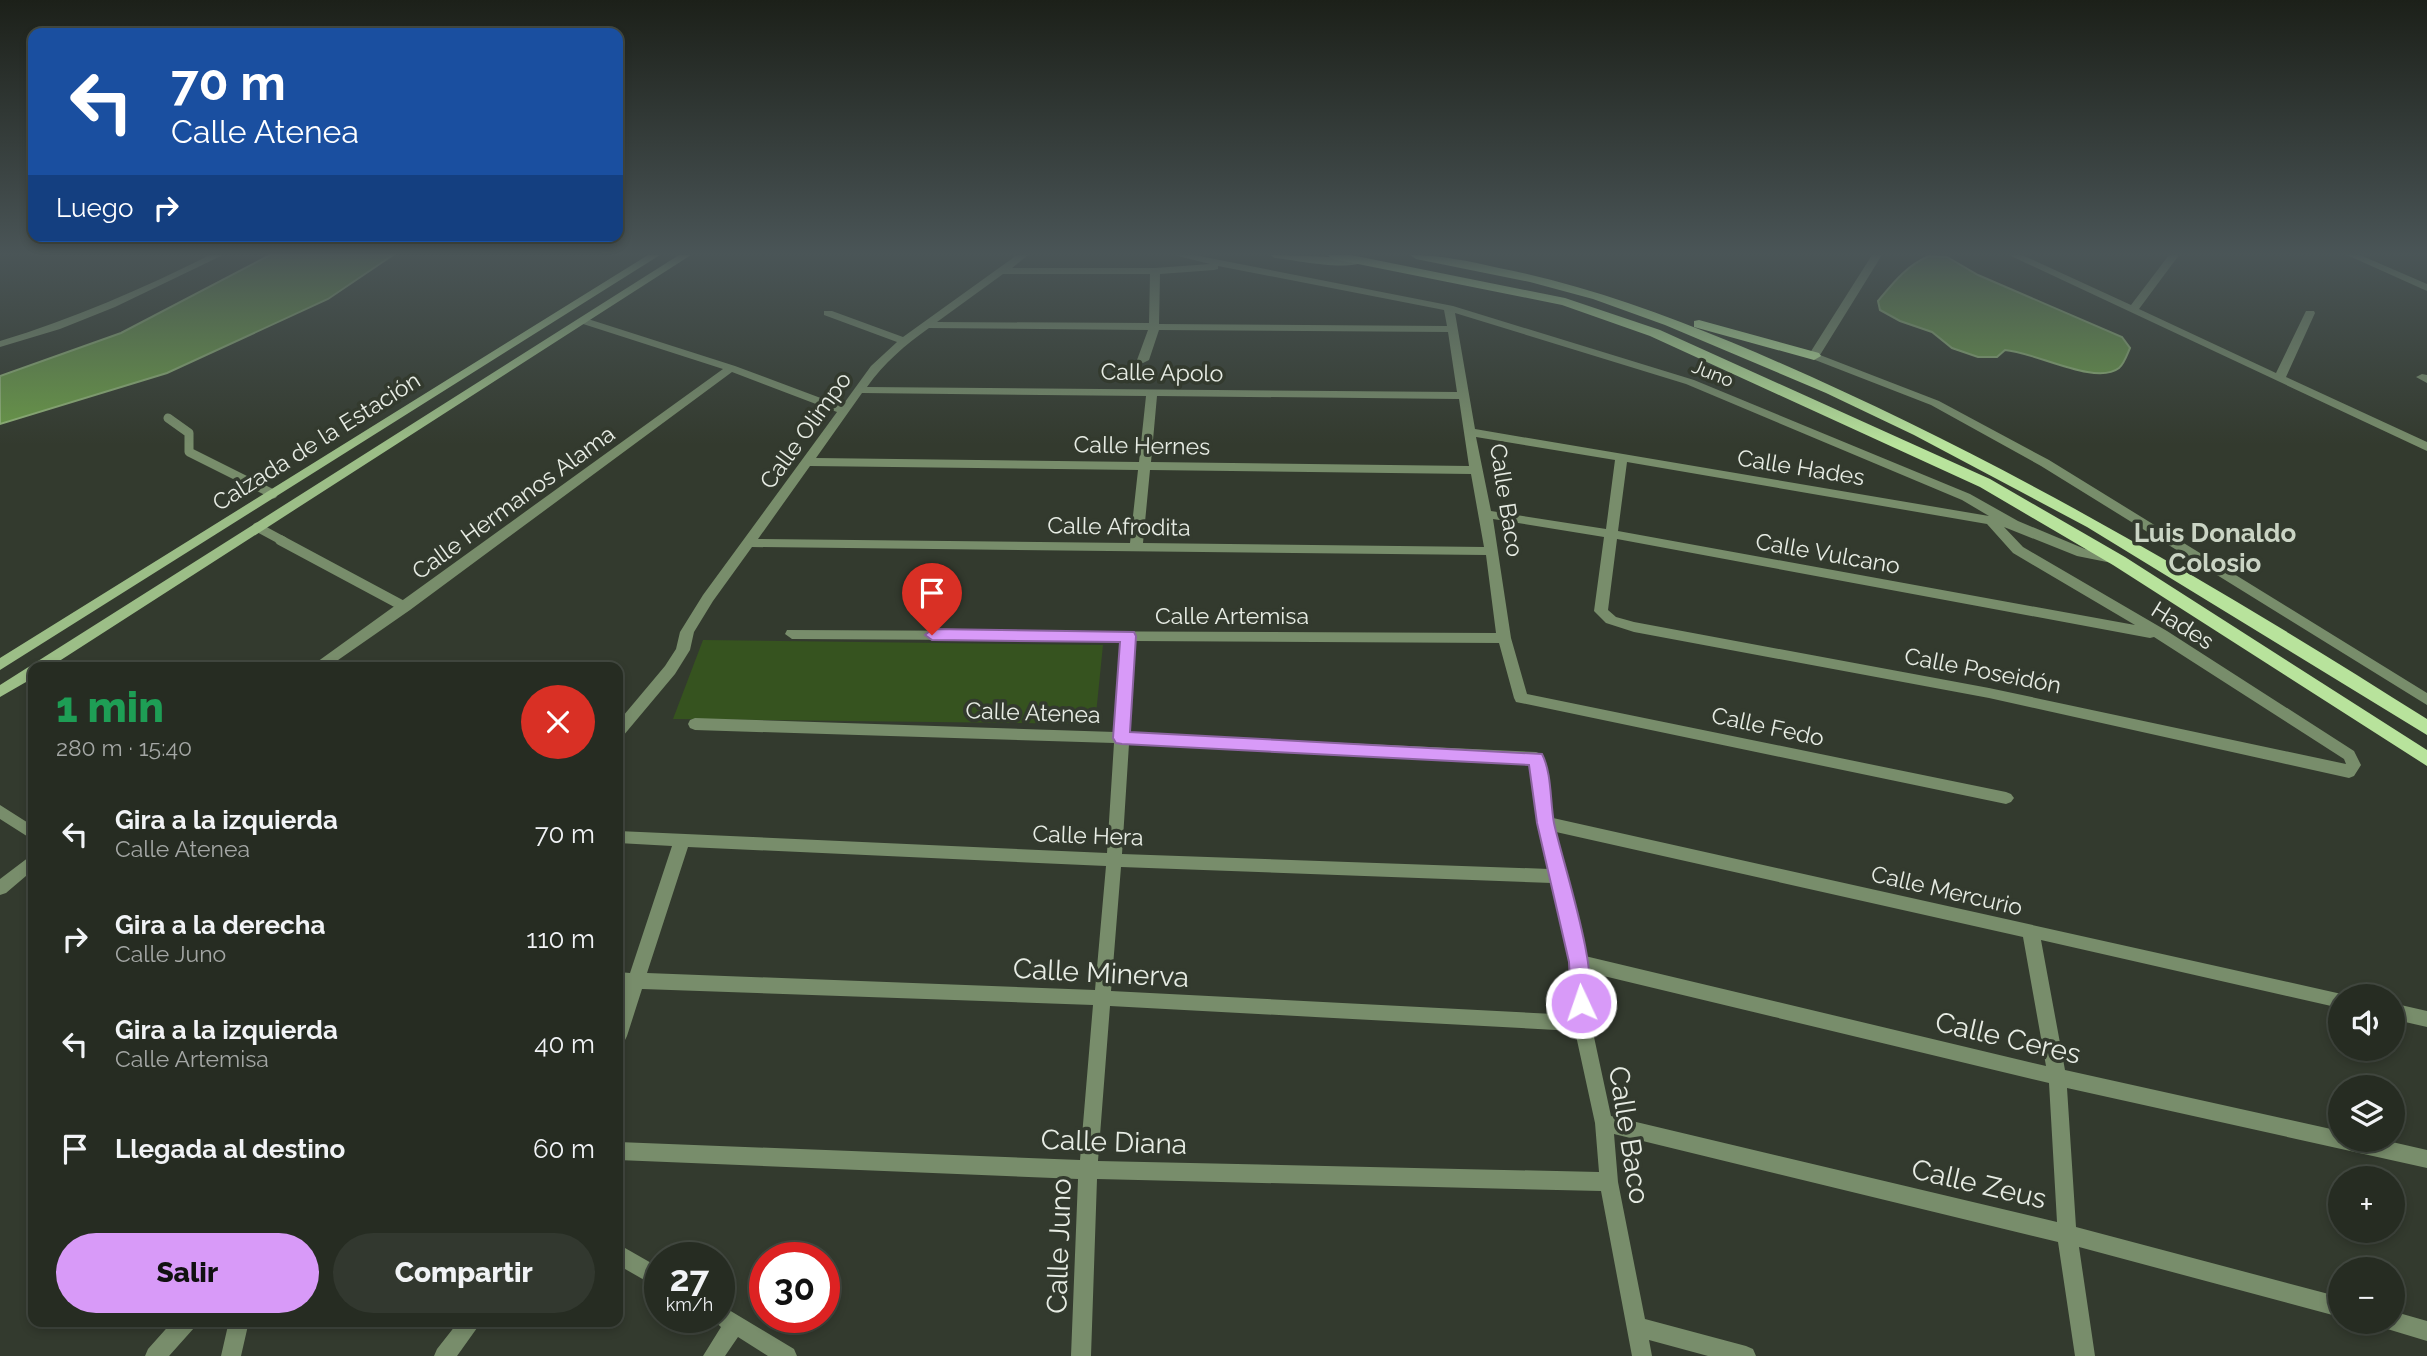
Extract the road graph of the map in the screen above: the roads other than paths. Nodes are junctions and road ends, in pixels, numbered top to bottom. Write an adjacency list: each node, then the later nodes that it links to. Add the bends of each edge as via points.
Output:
1 (84, 318): 20 (street)
2 (554, 318): 36 (main road, Calzada de la Estación)
3 (588, 318): 15 (main road, Calzada de la Estación)
4 (842, 318): 19 (street)
5 (937, 318): 16 (street, Calle Olimpo)
6 (1154, 318): 17 (street)
7 (1451, 318): 18 (street, Calle Baco)
8 (1482, 318): 39 (street, Juno, via 1690,382 1966,497)
9 (1612, 318): 45 (main road, via 1655,333 1985,483)
10 (1655, 318): 60 (main road, via 1798,374 1980,462 2236,606)
11 (1678, 318): 21 (main road)
12 (1838, 318): 21 (street)
13 (2154, 318): 24 (street)
14 (2308, 318): 24 (street)
15 (584, 321): 23 (street); 40 (main road, Calzada de la Estación)
16 (926, 326): 17 (street); 19 (street, Calle Olimpo)
17 (1154, 329): 18 (street); 22 (street)
18 (1453, 329): 27 (street, Calle Baco)
19 (904, 341): 25 (street, Calle Olimpo)
20 (0, 344)
21 (1814, 356): 57 (street, via 1935,403 2045,463)
22 (1143, 360)
23 (731, 368): 28 (street); 46 (street, Calle Hermanos Alama)
24 (2280, 377): 31 (street)
25 (859, 390): 26 (street, Calle Apolo); 28 (street, Calle Olimpo)
26 (1152, 393): 27 (street, Calle Apolo); 34 (street)
27 (1464, 396): 30 (street, Calle Baco)
28 (842, 410): 33 (street, Calle Olimpo)
29 (168, 418): 36 (lane, via 189,433 190,452)
30 (1471, 432): 32 (street, Calle Hades); 35 (street, Calle Baco)
31 (2427, 447)
32 (1621, 459): 38 (street, Calle Hades); 41 (street)
33 (807, 462): 34 (street, Calle Hernes); 42 (street, Calle Olimpo)
34 (1145, 466): 35 (street, Calle Hernes); 43 (street)
35 (1476, 470): 37 (street, Calle Baco)
36 (273, 494): 53 (main road, Calzada de la Estación)
37 (1486, 514): 41 (street, Calle Vulcano); 44 (street, Calle Baco)
38 (1991, 520): 39 (street, Calle Hades); 48 (street, Hades, via 2018,550)
39 (2014, 524): 45 (street, Calle Hades, via 2082,554)
40 (257, 527): 46 (lane); 51 (main road, Calzada de la Estación)
41 (1612, 534): 48 (street, Calle Vulcano); 64 (street, Calle Poseidón, via 1601,611 1611,620 1989,694 2349,772)
42 (749, 543): 43 (street, Calle Afrodita); 59 (street, Calle Olimpo, via 708,598 670,670)
43 (1136, 547): 44 (street, Calle Afrodita)
44 (1490, 551): 50 (street, Calle Baco)
45 (2119, 561): 63 (main road)
46 (405, 607): 52 (street, Calle Hermanos Alama)
47 (792, 634): 49 (street, Calle Artemisa)
48 (2162, 635): 64 (street, Hades, via 2348,755)
49 (1128, 636): 50 (street, Calle Artemisa); 61 (street, Calle Juno)
50 (1504, 638): 56 (street, Calle Baco)
51 (47, 662)
52 (324, 662)
53 (0, 665)
54 (28, 674): 55 (main road)
55 (0, 692)
56 (1521, 698): 65 (street, Calle Fedo)
57 (2427, 700)
58 (695, 724): 61 (street, Calle Atenea)
59 (623, 726)
60 (2427, 728)
61 (1122, 738): 62 (street, Calle Atenea); 71 (street, Calle Juno)
62 (1536, 758): 67 (street, Calle Baco)
63 (2427, 758)
64 (2354, 765)
65 (2006, 798)
66 (0, 811): 68 (street)
67 (1546, 823): 73 (street, Calle Baco); 75 (street, Calle Mercurio)
68 (28, 831)
69 (623, 837): 70 (street, Calle Hera)
70 (682, 840): 71 (street, Calle Hera); 77 (street)
71 (1114, 860): 73 (street, Calle Hera); 79 (street, Calle Juno)
72 (28, 865): 74 (street)
73 (1557, 876): 76 (street, Calle Baco)
74 (0, 888)
75 (2031, 933): 78 (street, Calle Mercurio); 84 (street)
76 (1578, 962): 83 (street, Calle Baco); 84 (street, Calle Ceres)
77 (626, 980): 79 (street, Calle Minerva); 80 (street)
78 (2328, 997)
79 (1101, 998): 83 (street, Calle Minerva); 88 (street, Calle Juno)
80 (623, 1001)
81 (2405, 1015): 82 (street)
82 (2427, 1019)
83 (1582, 1023): 85 (street, Calle Baco)
84 (2057, 1077): 87 (street, Calle Ceres); 90 (street)
85 (1604, 1124): 89 (street, Calle Baco); 90 (street, Calle Zeus)
86 (623, 1152): 88 (street, Calle Diana)
87 (2427, 1159)
88 (1088, 1170): 89 (street, Calle Diana); 107 (street, Calle Juno)
89 (1609, 1182): 99 (street, Calle Baco)
90 (2067, 1234): 93 (street, Calle Zeus); 110 (street)
91 (623, 1257): 92 (street)
92 (644, 1269)
93 (2328, 1304)
94 (735, 1324): 106 (street)
95 (2405, 1325): 100 (street)
96 (182, 1327): 102 (street)
97 (238, 1327): 103 (street)
98 (467, 1327): 104 (street)
99 (1637, 1327): 108 (street, Calle Baco); 109 (street)
100 (2427, 1331)
101 (722, 1333): 105 (street)
102 (155, 1356)
103 (231, 1356)
104 (443, 1356)
105 (713, 1356)
106 (787, 1356)
107 (1081, 1356)
108 (1642, 1356)
109 (1746, 1356)
110 (2085, 1356)

